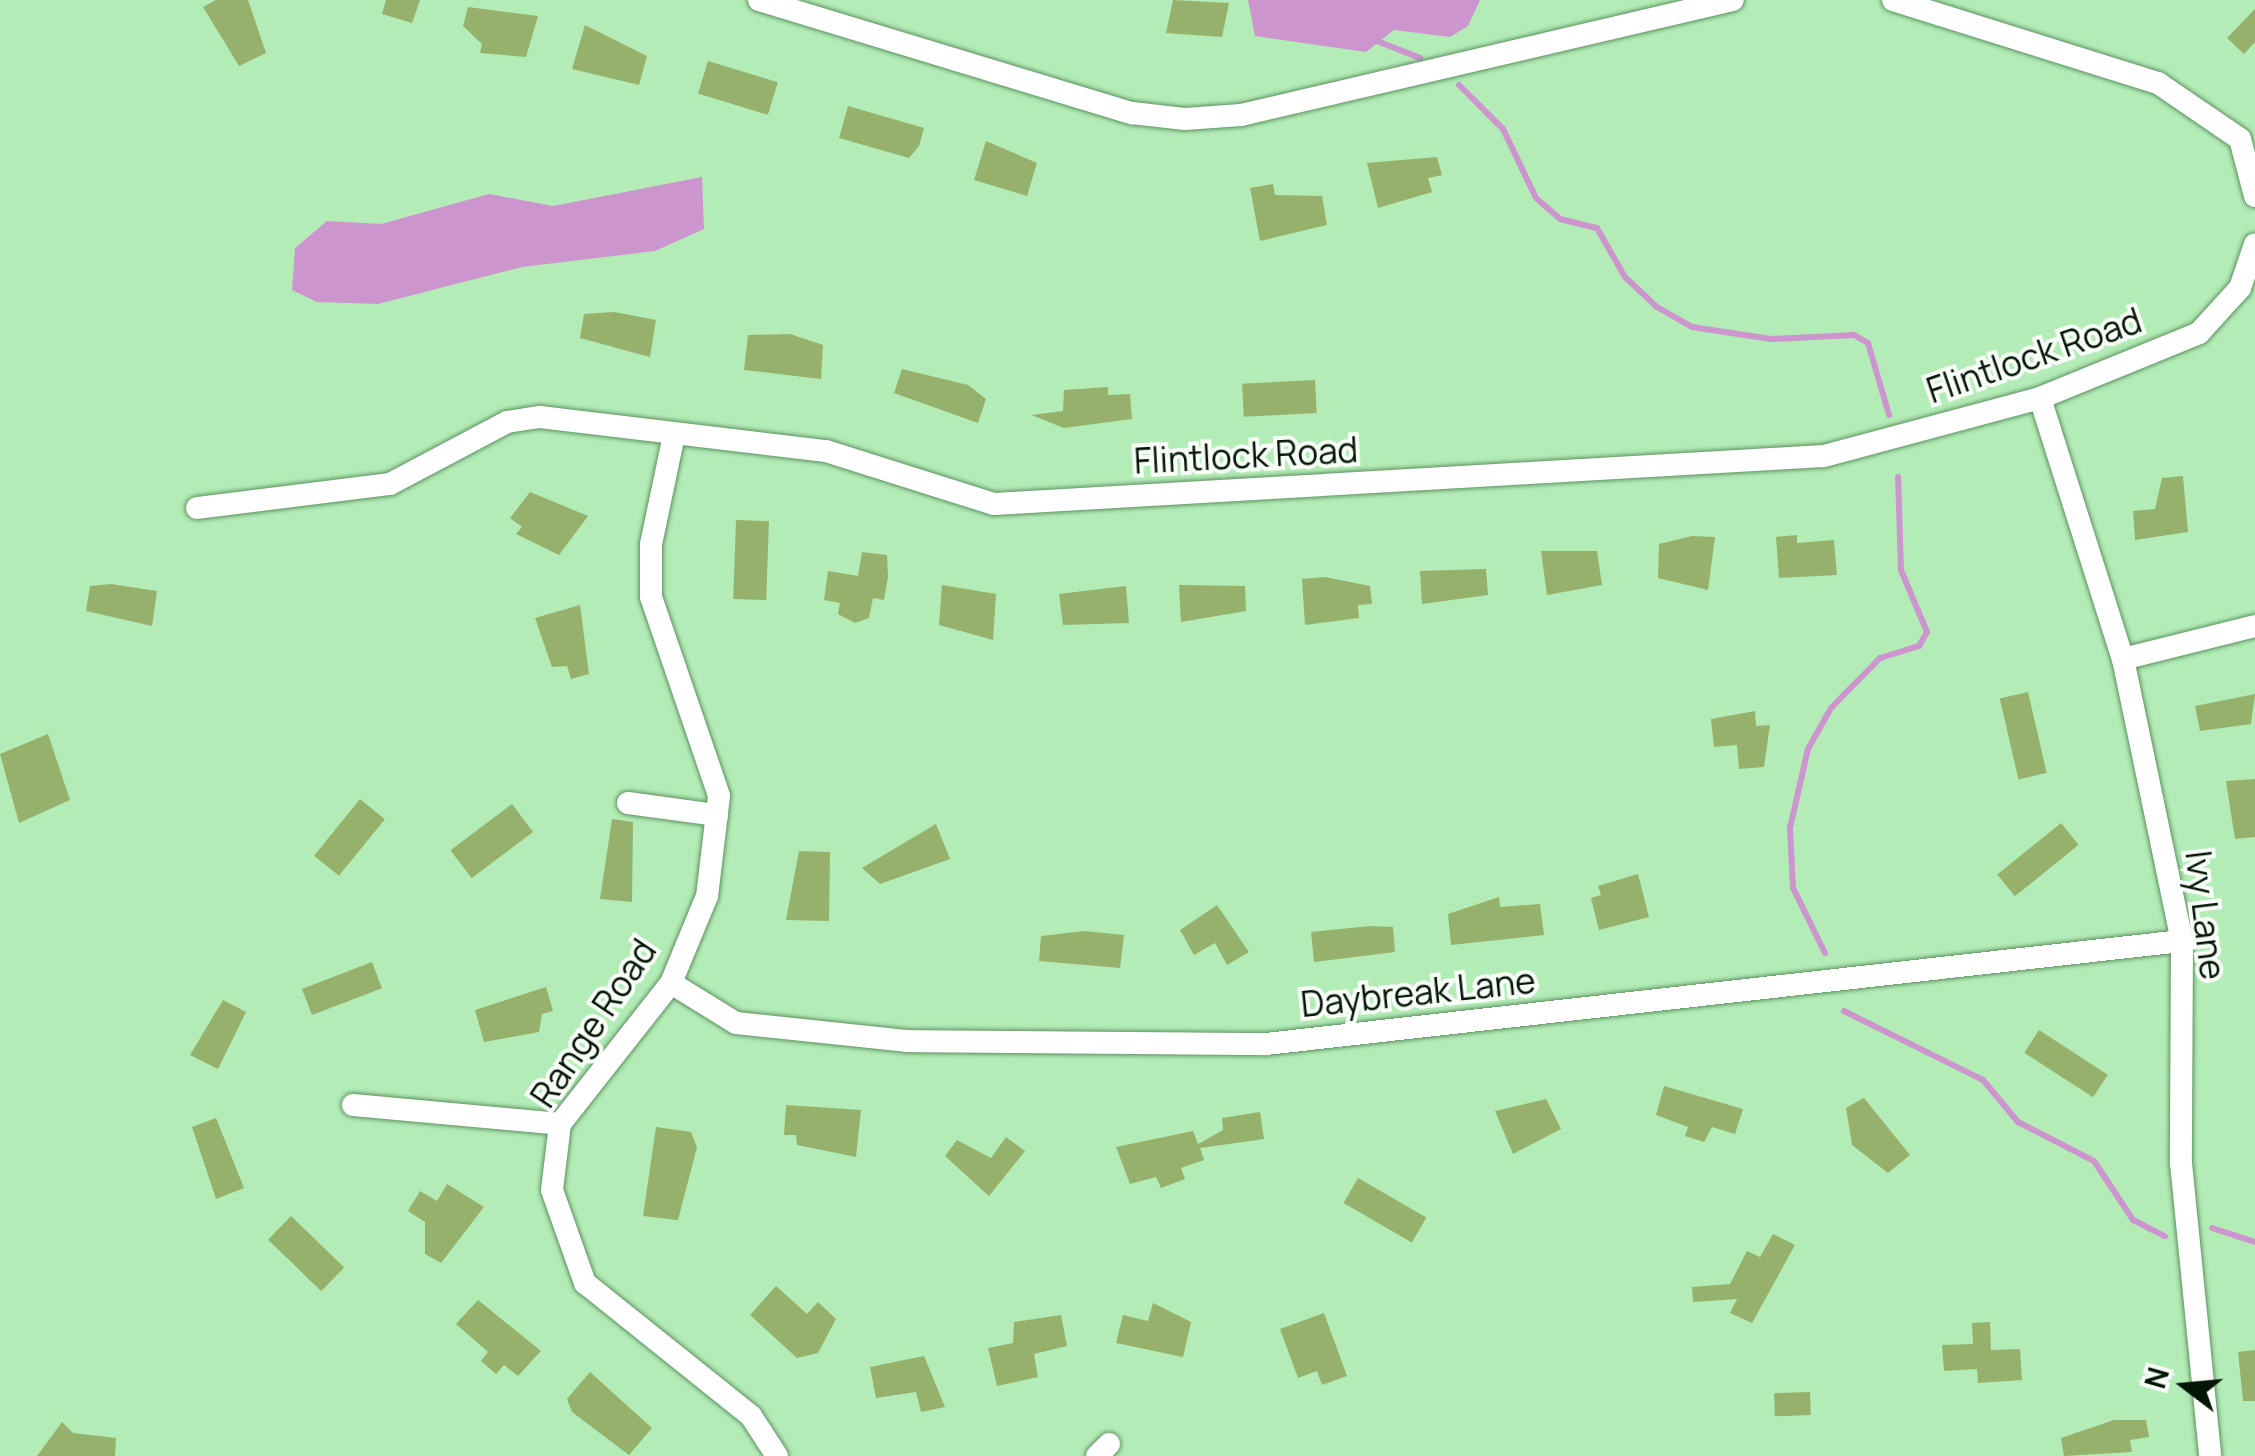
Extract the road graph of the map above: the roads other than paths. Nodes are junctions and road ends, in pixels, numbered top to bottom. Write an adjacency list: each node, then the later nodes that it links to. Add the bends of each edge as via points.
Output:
1 (759, 0): 4 (street, via 1132,112 1185,119 1241,116)
2 (1733, 0): 4 (street)
3 (1893, 0): 5 (street, via 2158,83 2240,139)
4 (1654, 9)
5 (2255, 196)
6 (2255, 244): 7 (street, Flintlock Road, via 2240,288 2199,333)
7 (2040, 398): 8 (street, Flintlock Road, via 1824,456 994,504 826,451); 11 (street, Ivy Lane)
8 (674, 435): 9 (street, Flintlock Road, via 540,417 507,422 390,484); 13 (street, Range Road, via 650,544 651,597 718,796)
9 (197, 508)
10 (2255, 626): 11 (street)
11 (2122, 658): 14 (street, Ivy Lane)
12 (628, 803): 13 (street)
13 (717, 815): 15 (street, Range Road, via 708,896)
14 (2182, 941): 15 (street, Daybreak Lane, via 1266,1044 906,1042 736,1023); 19 (street, Ivy Lane, via 2181,1162)
15 (670, 984): 17 (street, Range Road)
16 (352, 1105): 17 (street)
17 (560, 1124): 18 (street, Range Road, via 552,1190 585,1282 751,1416)
18 (777, 1456)
19 (2210, 1456)

